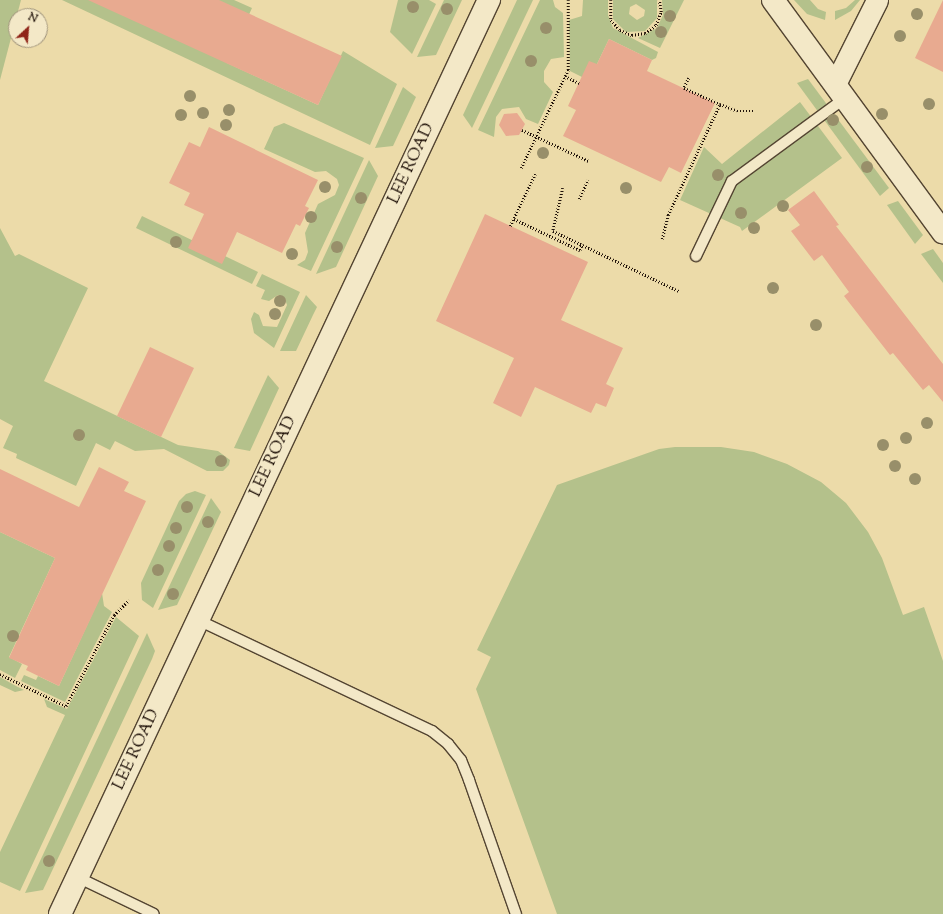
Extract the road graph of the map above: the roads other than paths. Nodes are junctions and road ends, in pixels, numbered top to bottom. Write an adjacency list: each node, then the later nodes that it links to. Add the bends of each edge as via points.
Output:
1 (489, 0): 7 (main road, LEE ROAD)
2 (773, 0): 4 (main road)
3 (877, 0): 4 (street)
4 (840, 91): 5 (main road); 6 (lane, via 732,181)
5 (943, 232)
6 (696, 256)
7 (198, 620): 8 (main road, LEE ROAD); 11 (lane, via 432,731 448,744 461,760 470,780)
8 (77, 877): 9 (main road, LEE ROAD); 10 (lane)
9 (60, 914)
10 (154, 914)
11 (516, 914)

